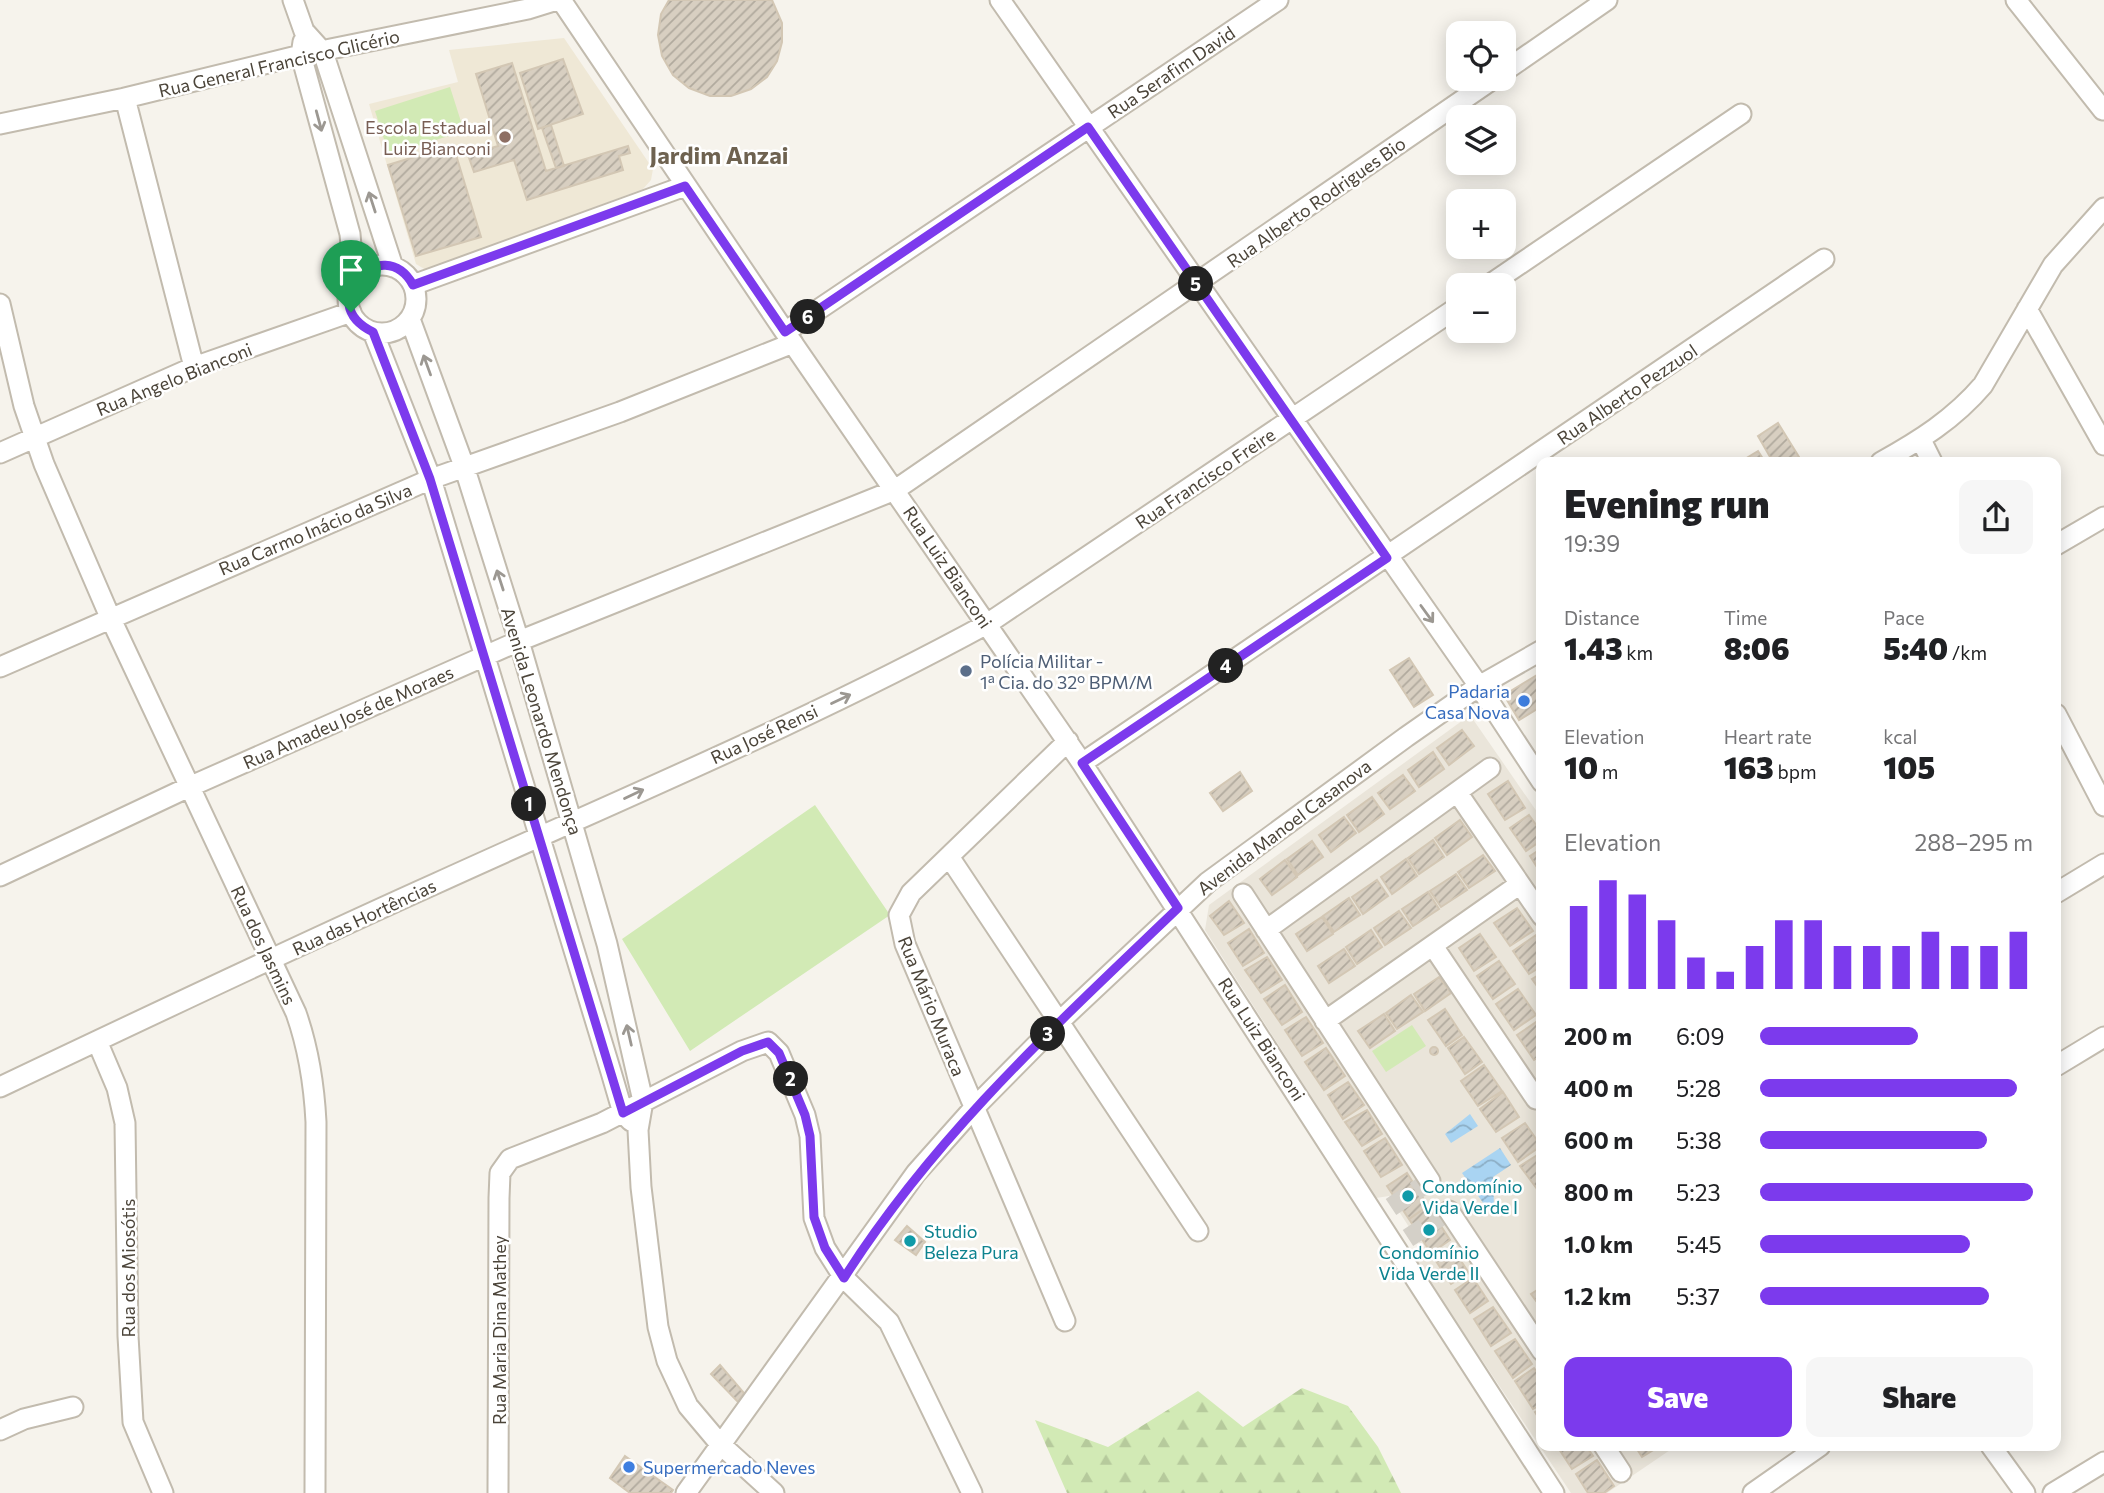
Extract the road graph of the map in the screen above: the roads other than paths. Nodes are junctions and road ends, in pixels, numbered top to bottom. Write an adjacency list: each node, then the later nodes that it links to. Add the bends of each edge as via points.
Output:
1 (293, 0): 8 (street)
2 (559, 0): 7 (street, Rua General Francisco Glicério); 18 (street, Rua Luiz Bianconi)
3 (1001, 0): 17 (street)
4 (1278, 0): 17 (street, Rua Serafim David)
5 (1607, 0): 11 (street)
6 (2016, 0): 14 (street)
7 (494, 8): 9 (street, Rua General Francisco Glicério)
8 (304, 31): 9 (street); 10 (street)
9 (323, 52): 10 (street, Rua General Francisco Glicério); 21 (street, one-way to 9)
10 (301, 55): 13 (street, Rua General Francisco Glicério); 23 (street, one-way to 23, via 350,234)
11 (1516, 63)
12 (1476, 91): 24 (street, Rua Alberto Rodrigues Bio)
13 (125, 98): 16 (street, Rua General Francisco Glicério); 33 (street)
14 (2103, 110)
15 (1741, 114): 22 (street)
16 (0, 124)
17 (1088, 127): 24 (street); 32 (street, Rua Serafim David)
18 (685, 186): 25 (street); 32 (street, Rua Luiz Bianconi)
19 (2104, 208): 27 (street, via 2072,240)
20 (1824, 259): 46 (street, Rua Alberto Pezzuol)
21 (393, 267): 23 (street, via 371,267); 25 (street)
22 (1507, 273)
23 (354, 281): 28 (street, via 348,301)
24 (1196, 284): 34 (street); 43 (street, Rua Alberto Rodrigues Bio)
25 (413, 285): 30 (street, via 416,299)
26 (0, 304): 35 (street, Rua dos Jasmins)
27 (2027, 309): 36 (street, via 1983,385 1968,403); 37 (street)
28 (351, 312): 31 (street); 33 (street, Rua Angelo Bianconi)
29 (1446, 315): 34 (street, Rua Francisco Freire)
30 (410, 319): 31 (street, via 394,332); 41 (street, Avenida Leonardo Mendonça, one-way to 30)
31 (373, 332): 42 (street, Avenida Leonardo Mendonça)
32 (789, 337): 41 (street, Rua Carmo Inácio da Silva, via 620,412); 43 (street, Rua Luiz Bianconi)
33 (194, 367): 35 (street, Rua Angelo Bianconi)
34 (1291, 420): 46 (street); 48 (street, Rua Francisco Freire)
35 (33, 438): 38 (street, Rua Angelo Bianconi); 47 (street, Rua dos Jasmins)
36 (1921, 440): 39 (street); 40 (street)
37 (2104, 445)
38 (0, 453)
39 (1890, 457)
40 (1930, 457)
41 (464, 466): 42 (street, Rua Carmo Inácio da Silva); 49 (street, Avenida Leonardo Mendonça, one-way to 41)
42 (430, 479): 47 (street, Rua Carmo Inácio da Silva); 51 (street, Avenida Leonardo Mendonça)
43 (895, 490): 48 (street, Rua Luiz Bianconi); 49 (street, Rua Amadeu José de Moraes)
44 (2104, 517): 45 (street)
45 (2061, 542)
46 (1387, 558): 53 (street, one-way to 53); 56 (street, Rua Alberto Pezzuol)
47 (110, 617): 52 (street, Rua Carmo Inácio da Silva); 59 (street, Rua dos Jasmins)
48 (987, 624): 55 (street, Rua Luiz Bianconi); 62 (street, Rua José Rensi, one-way to 48, via 862,690)
49 (519, 641): 51 (street, Rua Amadeu José de Moraes); 62 (street, Avenida Leonardo Mendonça)
50 (1536, 653): 53 (street, Avenida Manoel Casanova)
51 (485, 656): 59 (street, Rua Amadeu José de Moraes); 63 (street, Avenida Leonardo Mendonça)
52 (0, 667)
53 (1479, 686): 58 (street); 71 (street, Avenida Manoel Casanova)
54 (2061, 726): 61 (street)
55 (1068, 741): 56 (street, Rua Luiz Bianconi); 64 (street, Rua Mário Muraca)
56 (1082, 763): 71 (street, Rua Luiz Bianconi)
57 (1490, 768): 60 (street)
58 (1536, 773)
59 (188, 787): 66 (street, Rua Amadeu José de Moraes); 74 (street, Rua dos Jasmins)
60 (1457, 792): 67 (street); 72 (street)
61 (2104, 806)
62 (572, 822): 63 (street, Rua José Rensi); 82 (street, Avenida Leonardo Mendonça, one-way to 62, via 607,944)
63 (539, 839): 74 (street, Rua das Hortências); 84 (street, Avenida Leonardo Mendonça)
64 (950, 858): 76 (street); 83 (street, Rua Mário Muraca, via 905,900 899,923)
65 (2104, 864): 68 (street)
66 (0, 876)
67 (1520, 884): 70 (street); 73 (street)
68 (2061, 890)
69 (1243, 894): 72 (street)
70 (1536, 907)
71 (1178, 908): 76 (street, Avenida Manoel Casanova); 106 (street, Rua Luiz Bianconi, via 1384,1212)
72 (1266, 930): 75 (street)
73 (1433, 946): 75 (street); 81 (street)
74 (271, 960): 78 (street, Rua das Hortências); 101 (street, Rua dos Jasmins, via 296,1013 314,1074)
75 (1325, 1021): 86 (street)
76 (1059, 1022): 83 (street, Avenida Manoel Casanova); 88 (street)
77 (2104, 1037): 79 (street)
78 (97, 1041): 80 (street, Rua das Hortências); 100 (street, Rua dos Miosótis, via 117,1088 125,1123 133,1422)
79 (2061, 1063)
80 (0, 1087)
81 (1536, 1098)
82 (643, 1101): 84 (street); 85 (street, Avenida Leonardo Mendonça); 89 (street, via 768,1042 779,1053 805,1115 814,1217 825,1248)
83 (973, 1109): 89 (street, Avenida Manoel Casanova, via 916,1174); 90 (street, Rua Mário Muraca)
84 (623, 1113): 85 (street, Avenida Leonardo Mendonça); 102 (street, Rua Maria Dina Mathey, via 529,1150 502,1167)
85 (638, 1130): 94 (street, Avenida Leonardo Mendonça, via 657,1327 677,1386)
86 (1430, 1181)
87 (1449, 1211): 91 (street)
88 (1198, 1231)
89 (844, 1278): 94 (street, Avenida Manoel Casanova); 105 (street, via 889,1322)
90 (1065, 1321)
91 (1536, 1339)
92 (73, 1407): 93 (street)
93 (0, 1430)
94 (720, 1444): 103 (street, Avenida Manoel Casanova); 104 (street, Avenida Leonardo Mendonça)
95 (1607, 1451): 99 (street)
96 (1813, 1451): 107 (street)
97 (1995, 1451): 108 (street)
98 (2104, 1462): 109 (street)
99 (1621, 1472)
100 (162, 1492)
101 (315, 1493)
102 (498, 1493)
103 (686, 1493)
104 (774, 1493)
105 (972, 1493)
106 (1554, 1493)
107 (1753, 1493)
108 (2025, 1493)
109 (2053, 1493)

